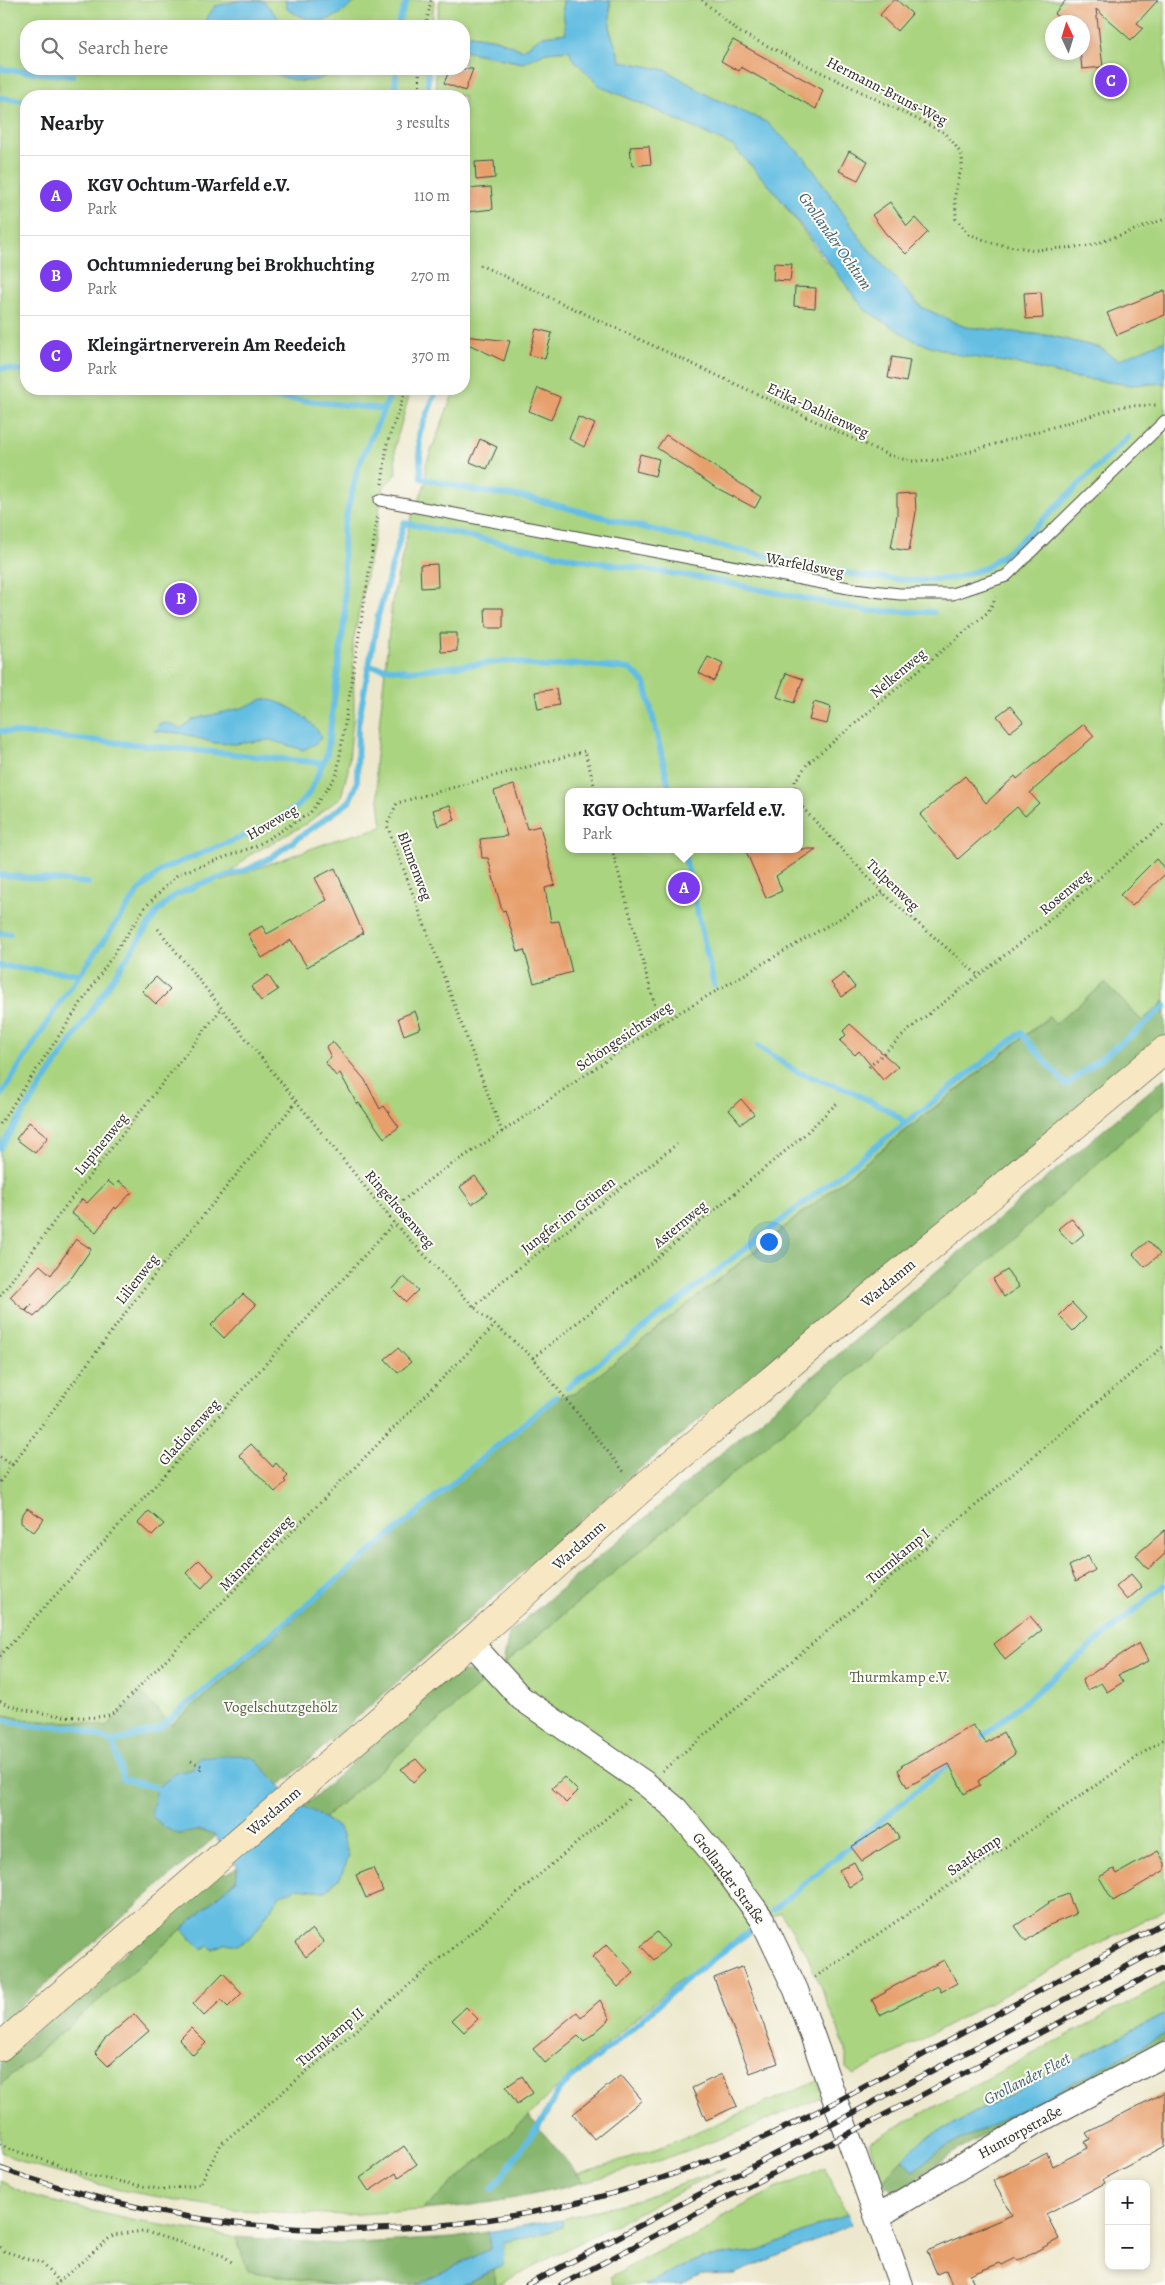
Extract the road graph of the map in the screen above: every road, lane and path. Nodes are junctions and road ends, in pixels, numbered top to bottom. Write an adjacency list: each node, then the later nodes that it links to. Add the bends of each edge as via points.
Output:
1 (432, 0): 3 (path)
2 (702, 0): 6 (path, Hermann-Bruns-Weg, via 740,32 946,133 958,147 964,162 956,194 956,219 969,234 995,244 1036,250 1090,246)
3 (427, 20)
4 (419, 75): 5 (path)
5 (420, 90)
6 (1165, 219)
7 (480, 264): 9 (path, Erika-Dahlienweg, via 888,455 910,461 941,460 1124,406)
8 (404, 395): 11 (path, Hoveweg, via 386,444)
9 (1165, 405)
10 (1165, 421): 12 (lane, Warfeldsweg)
11 (380, 500): 12 (lane, Warfeldsweg, via 854,590 952,594); 27 (path, Hoveweg, via 338,774 310,813 256,846 178,874 146,906)
12 (1006, 576): 14 (path, Nelkenweg, via 988,612 808,763 795,781)
13 (595, 788): 28 (path, Blumenweg, via 585,751 397,803 387,825)
14 (795, 788)
15 (803, 808): 18 (path, Tulpenweg)
16 (1165, 823): 20 (path, Rosenweg)
17 (613, 853): 22 (path)
18 (883, 893): 20 (path, Tulpenweg); 22 (path, Schöngesichtsweg)
19 (158, 930): 21 (path, Ringelrosenweg)
20 (978, 975): 24 (path, Rosenweg, via 912,1027)
21 (222, 1008): 25 (path, Ringelrosenweg); 32 (path, Lupinenweg, via 64,1208)
22 (660, 1024): 28 (path, Schöngesichtsweg)
23 (1165, 1050): 40 (street, Wardamm)
24 (869, 1067)
25 (296, 1102): 30 (path, Ringelrosenweg); 38 (path, Lilienweg, via 147,1284)
26 (838, 1102): 36 (path, Asternweg, via 802,1137)
27 (0, 1124)
28 (502, 1132): 30 (path, Schöngesichtsweg, via 434,1176)
29 (677, 1144): 33 (path, Jungfer im Grünen)
30 (387, 1213): 31 (path, Ringelrosenweg)
31 (394, 1223): 33 (path, Ringelrosenweg); 42 (path, Gladiolenweg)
32 (0, 1296)
33 (474, 1306): 34 (path, Ringelrosenweg)
34 (495, 1325): 36 (path, Ringelrosenweg); 43 (path, Männertreuweg, via 110,1714 92,1717 31,1712)
35 (1165, 1344): 47 (path, Turmkamp I)
36 (532, 1358): 40 (path, Ringelrosenweg)
37 (0, 1457): 38 (path)
38 (12, 1464): 39 (path, Lilienweg)
39 (0, 1482)
40 (640, 1490): 41 (street, Wardamm)
41 (470, 1642): 47 (street, Grollander Straße, via 521,1698); 49 (street, Wardamm)
42 (0, 1656)
43 (0, 1701)
44 (1165, 1738): 48 (path, Saatkamp)
45 (191, 1761): 46 (path, via 202,1766)
46 (199, 1771)
47 (646, 1784): 48 (street, Grollander Straße, via 676,1809 733,1879 762,1919); 51 (path, Turmkamp II, via 221,2144 200,2184 163,2190 101,2178)
48 (796, 1990): 52 (street, Grollander Straße)
49 (0, 2047)
50 (1165, 2054): 52 (street, Huntorpstraße, via 1029,2126)
51 (0, 2144)
52 (878, 2216): 57 (street, Grollander Straße)
53 (0, 2247): 55 (path, via 41,2263)
54 (233, 2263): 55 (path, via 224,2256 143,2232 128,2233 112,2235)
55 (59, 2282): 56 (path)
56 (55, 2285)
57 (901, 2285)

